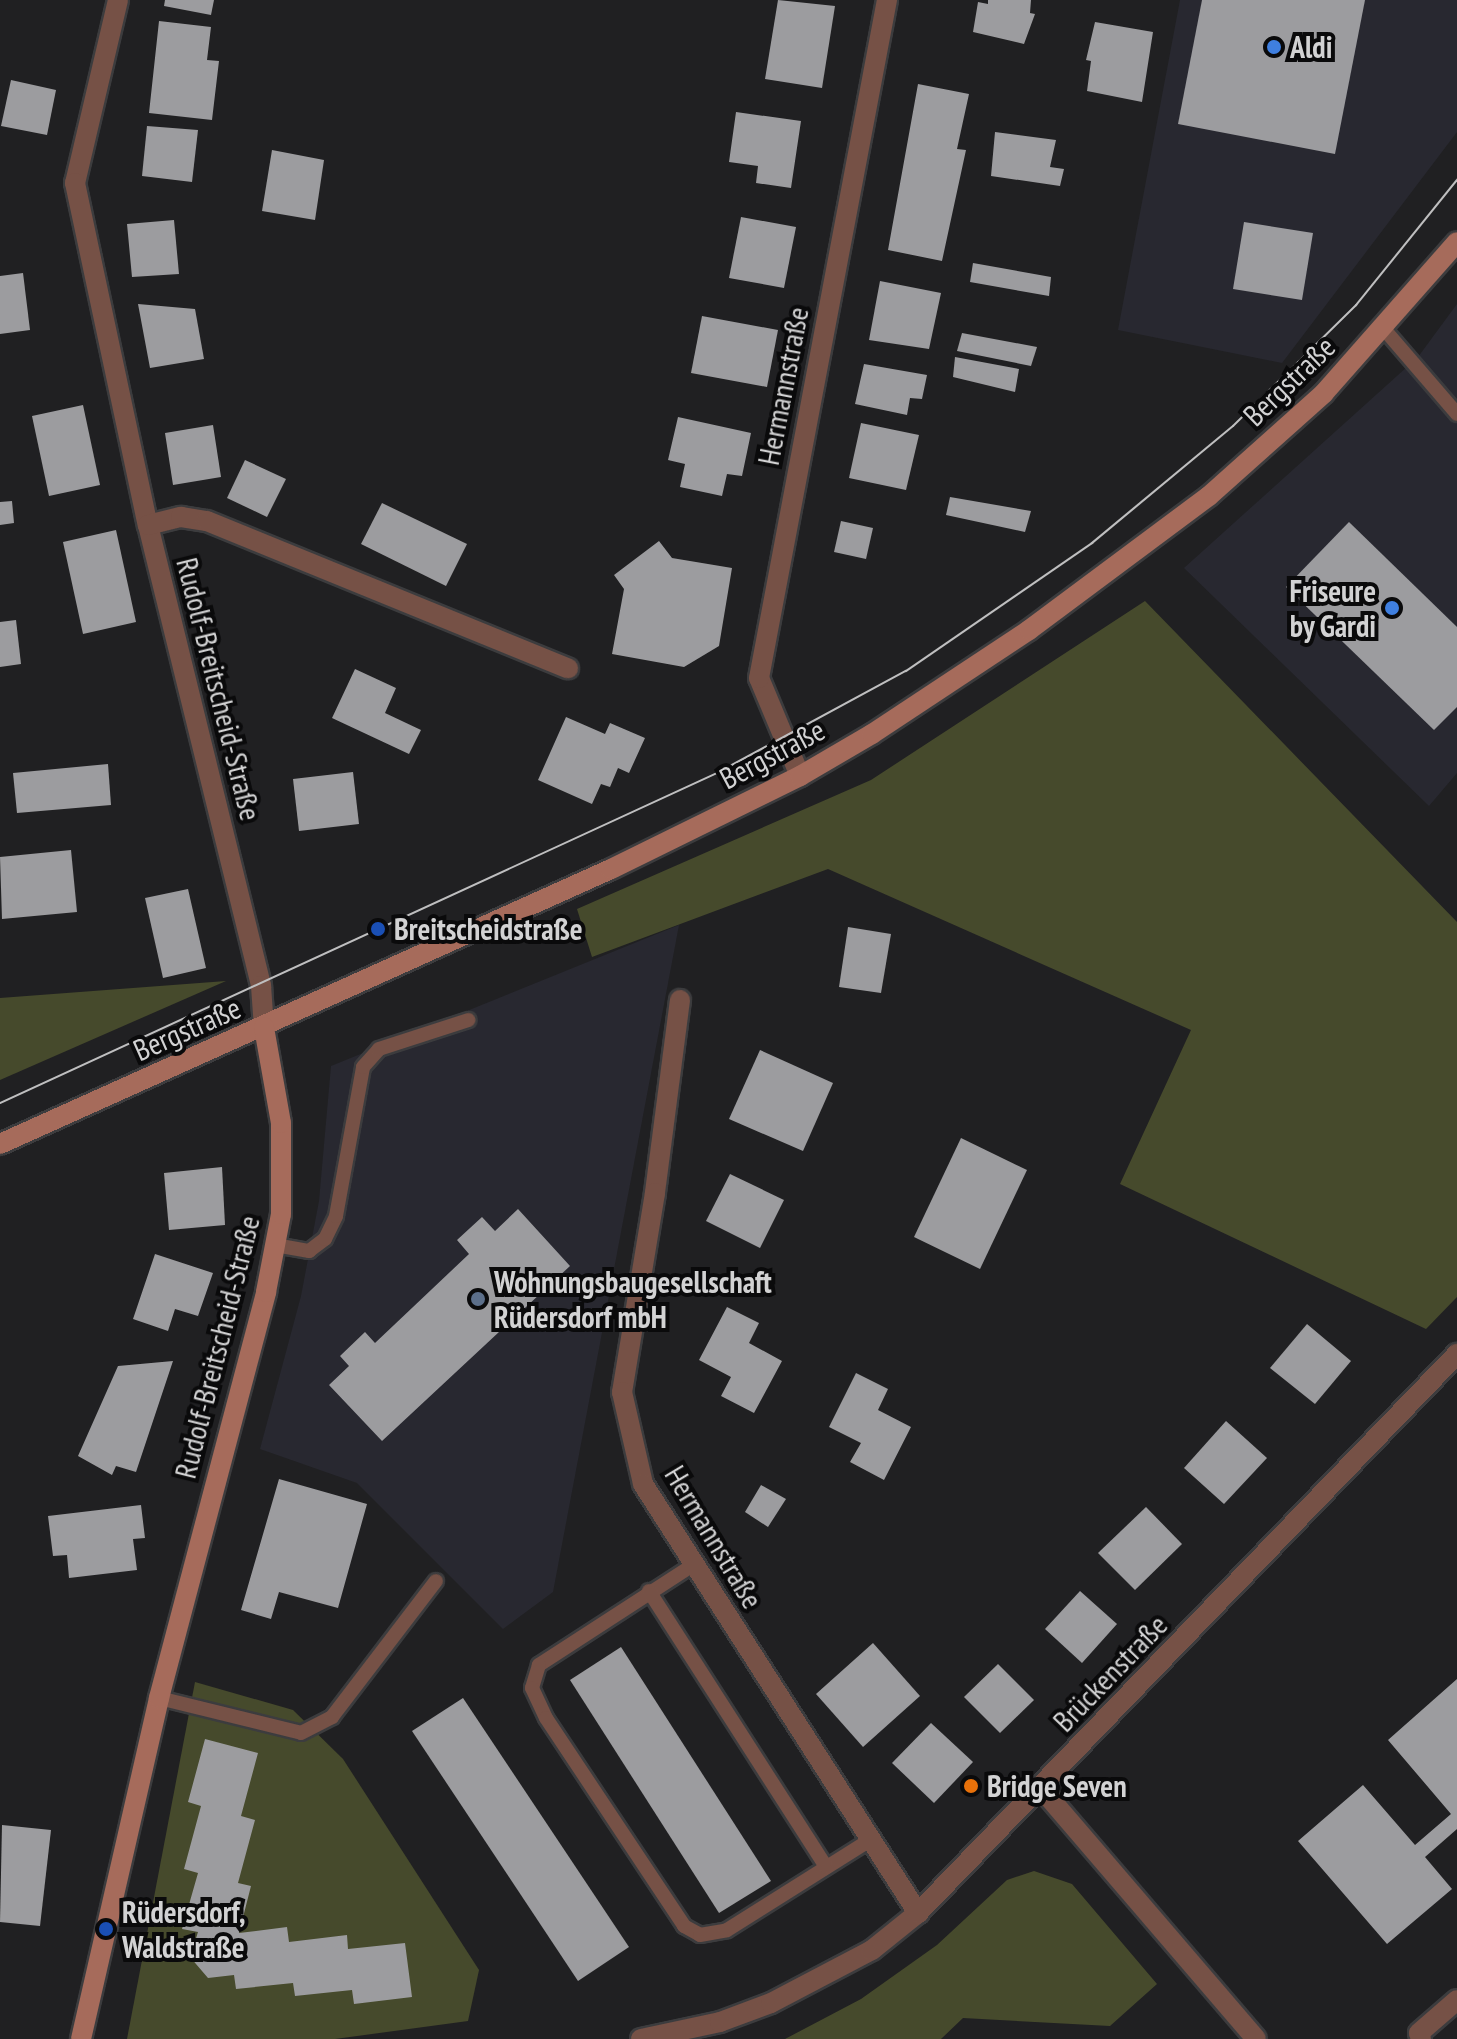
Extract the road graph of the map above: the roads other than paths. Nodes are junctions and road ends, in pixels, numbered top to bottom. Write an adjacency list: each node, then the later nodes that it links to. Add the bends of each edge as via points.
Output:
1 (118, 0): 6 (street, Rudolf-Breitscheid-Straße, via 75,183)
2 (887, 0): 8 (street, Hermannstraße, via 759,678)
3 (1457, 242): 4 (street, Bergstraße)
4 (1384, 329): 5 (lane); 8 (street, Bergstraße, via 1324,393 1209,496 1029,630)
5 (1457, 414)
6 (148, 525): 7 (street, Rudolf-Breitscheid-Straße, via 181,517 207,521); 11 (street, Rudolf-Breitscheid-Straße, via 261,986)
7 (568, 668)
8 (800, 776): 11 (street, Bergstraße)
9 (680, 1000): 15 (street, Hermannstraße, via 622,1392 643,1484)
10 (468, 1020): 13 (lane, via 379,1049 363,1067 336,1216 325,1239 309,1251)
11 (264, 1028): 12 (street, Bergstraße); 13 (street, Rudolf-Breitscheid-Straße, via 282,1156)
12 (0, 1144)
13 (275, 1245): 18 (street, Rudolf-Breitscheid-Straße)
14 (1457, 1354): 19 (street, Brückenstraße)
15 (693, 1565): 17 (lane); 20 (street, Hermannstraße)
16 (436, 1581): 18 (lane, via 332,1717 301,1733)
17 (649, 1591): 21 (lane); 21 (lane, via 539,1665 532,1688 546,1718 684,1926 700,1935 727,1930)
18 (159, 1698): 24 (street, Rudolf-Breitscheid-Straße)
19 (1041, 1788): 22 (street, Brückenstraße); 26 (street)
20 (870, 1840): 21 (lane); 22 (street, Hermannstraße)
21 (826, 1867)
22 (918, 1913): 25 (street, Brückenstraße, via 872,1950 771,2003 720,2022)
23 (1457, 2000): 27 (street, via 1419,2033)
24 (81, 2039)
25 (641, 2039)
26 (1256, 2039)
27 (1421, 2039)

